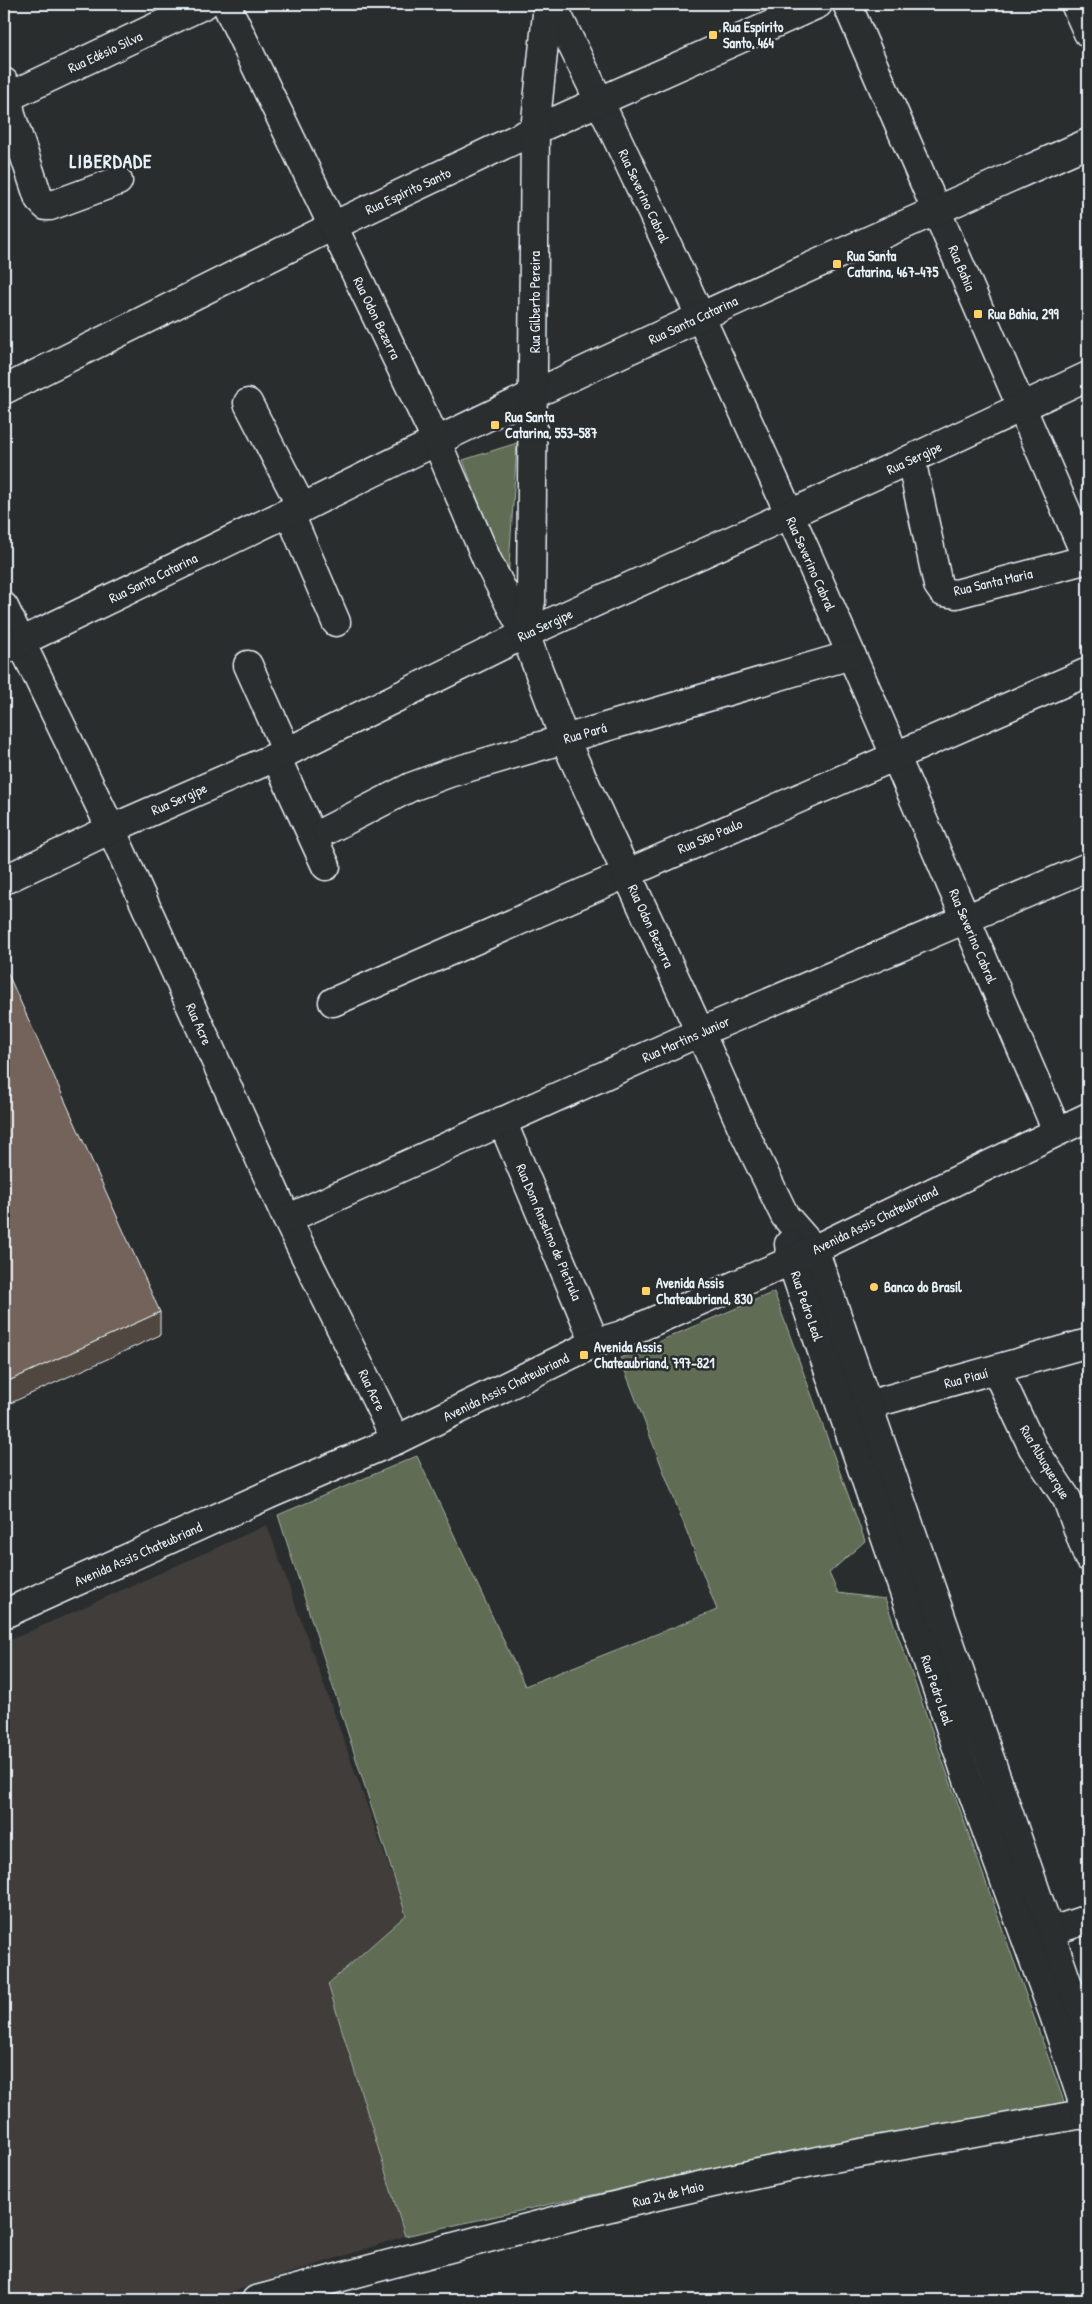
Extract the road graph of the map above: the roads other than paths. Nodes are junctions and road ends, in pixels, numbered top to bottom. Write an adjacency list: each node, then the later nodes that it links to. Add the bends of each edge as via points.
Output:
1 (206, 4): 9 (street, Rua Edésio Silva)
2 (226, 4): 15 (street, Rua Odon Bezerra)
3 (548, 4): 11 (street, Rua Gilberto Pereira)
4 (552, 4): 10 (street, Rua Severino Cabral)
5 (818, 4): 10 (street, Rua Espírito Santo)
6 (847, 4): 14 (street, Rua Bahia)
7 (1075, 4): 8 (street)
8 (1088, 33)
9 (5, 93): 13 (street, via 42,204 50,206)
10 (600, 102): 11 (street, Rua Espírito Santo); 16 (street, Rua Severino Cabral)
11 (535, 130): 15 (street, Rua Espírito Santo); 19 (street, Rua Gilberto Pereira)
12 (1088, 143): 14 (street, Rua Santa Catarina)
13 (118, 181)
14 (936, 210): 16 (street, Rua Santa Catarina); 21 (street, Rua Bahia)
15 (333, 226): 18 (street, Rua Espírito Santo); 22 (street, Rua Odon Bezerra)
16 (700, 316): 19 (street, Rua Santa Catarina); 25 (street, Rua Severino Cabral)
17 (1088, 376): 21 (street, Rua Sergipe)
18 (4, 390)
19 (534, 393): 22 (street, Rua Santa Catarina); 29 (street, Rua Gilberto Pereira, via 531,602)
20 (248, 404): 24 (street)
21 (1021, 406): 23 (street, Rua Sergipe); 26 (street, Rua Bahia)
22 (436, 440): 24 (street, Rua Santa Catarina); 29 (street, Rua Odon Bezerra, via 487,560)
23 (911, 459): 25 (street, Rua Sergipe); 26 (street, Rua Santa Maria, via 938,585 943,592 956,594)
24 (296, 510): 28 (street); 30 (street, Rua Santa Catarina)
25 (789, 514): 29 (street, Rua Sergipe); 31 (street, Rua Severino Cabral)
26 (1088, 560)
27 (4, 607): 30 (street, Rua Acre)
28 (336, 622)
29 (525, 634): 34 (street, Rua Odon Bezerra); 35 (street, Rua Sergipe)
30 (12, 646): 37 (street, Rua Acre)
31 (851, 655): 34 (street, Rua Pará); 36 (street, Rua Severino Cabral)
32 (248, 665): 35 (street)
33 (1088, 672): 36 (street, Rua São Paulo)
34 (564, 738): 38 (street, Rua Pará, via 419,784); 41 (street, Rua Odon Bezerra)
35 (281, 754): 37 (street, Rua Sergipe); 39 (street)
36 (895, 756): 41 (street, Rua São Paulo); 43 (street, Rua Severino Cabral)
37 (111, 829): 42 (street, Rua Sergipe); 49 (street, Rua Acre)
38 (327, 830)
39 (326, 866)
40 (1088, 867): 43 (street, Rua Martins Junior)
41 (626, 873): 44 (street, Rua São Paulo); 45 (street, Rua Odon Bezerra)
42 (4, 880)
43 (965, 918): 45 (street, Rua Martins Junior); 48 (street, Rua Severino Cabral)
44 (333, 1002)
45 (700, 1032): 47 (street, Rua Martins Junior); 50 (street, Rua Odon Bezerra)
46 (1088, 1117): 48 (street, Avenida Assis Chateubriand)
47 (502, 1122): 49 (street, Rua Martins Junior); 52 (street, Rua Dom Anselmo de Pietrula)
48 (1057, 1131): 50 (street, Avenida Assis Chateubriand)
49 (286, 1218): 55 (street, Rua Acre)
50 (803, 1254): 52 (street, Avenida Assis Chateubriand, via 622,1335); 54 (street, Rua Pedro Leal)
51 (1088, 1342): 53 (street, Rua Piauí)
52 (595, 1343): 55 (street, Avenida Assis Chateubriand)
53 (996, 1370): 54 (street, Rua Piauí); 56 (street, Rua Albuquerque, via 1033,1448)
54 (856, 1410): 60 (street, Rua Pedro Leal, via 968,1780)
55 (396, 1440): 58 (street, Avenida Assis Chateubriand)
56 (1078, 1496): 57 (street, Rua Albuquerque)
57 (1088, 1557)
58 (4, 1614)
59 (1088, 1919): 60 (street)
60 (1037, 1936): 61 (street, Rua Pedro Leal); 62 (street, Rua Pedro Leal, via 1055,2018)
61 (1088, 2043)
62 (1088, 2115): 63 (street, Rua 24 de Maio, via 872,2151 714,2182)
63 (256, 2300)

